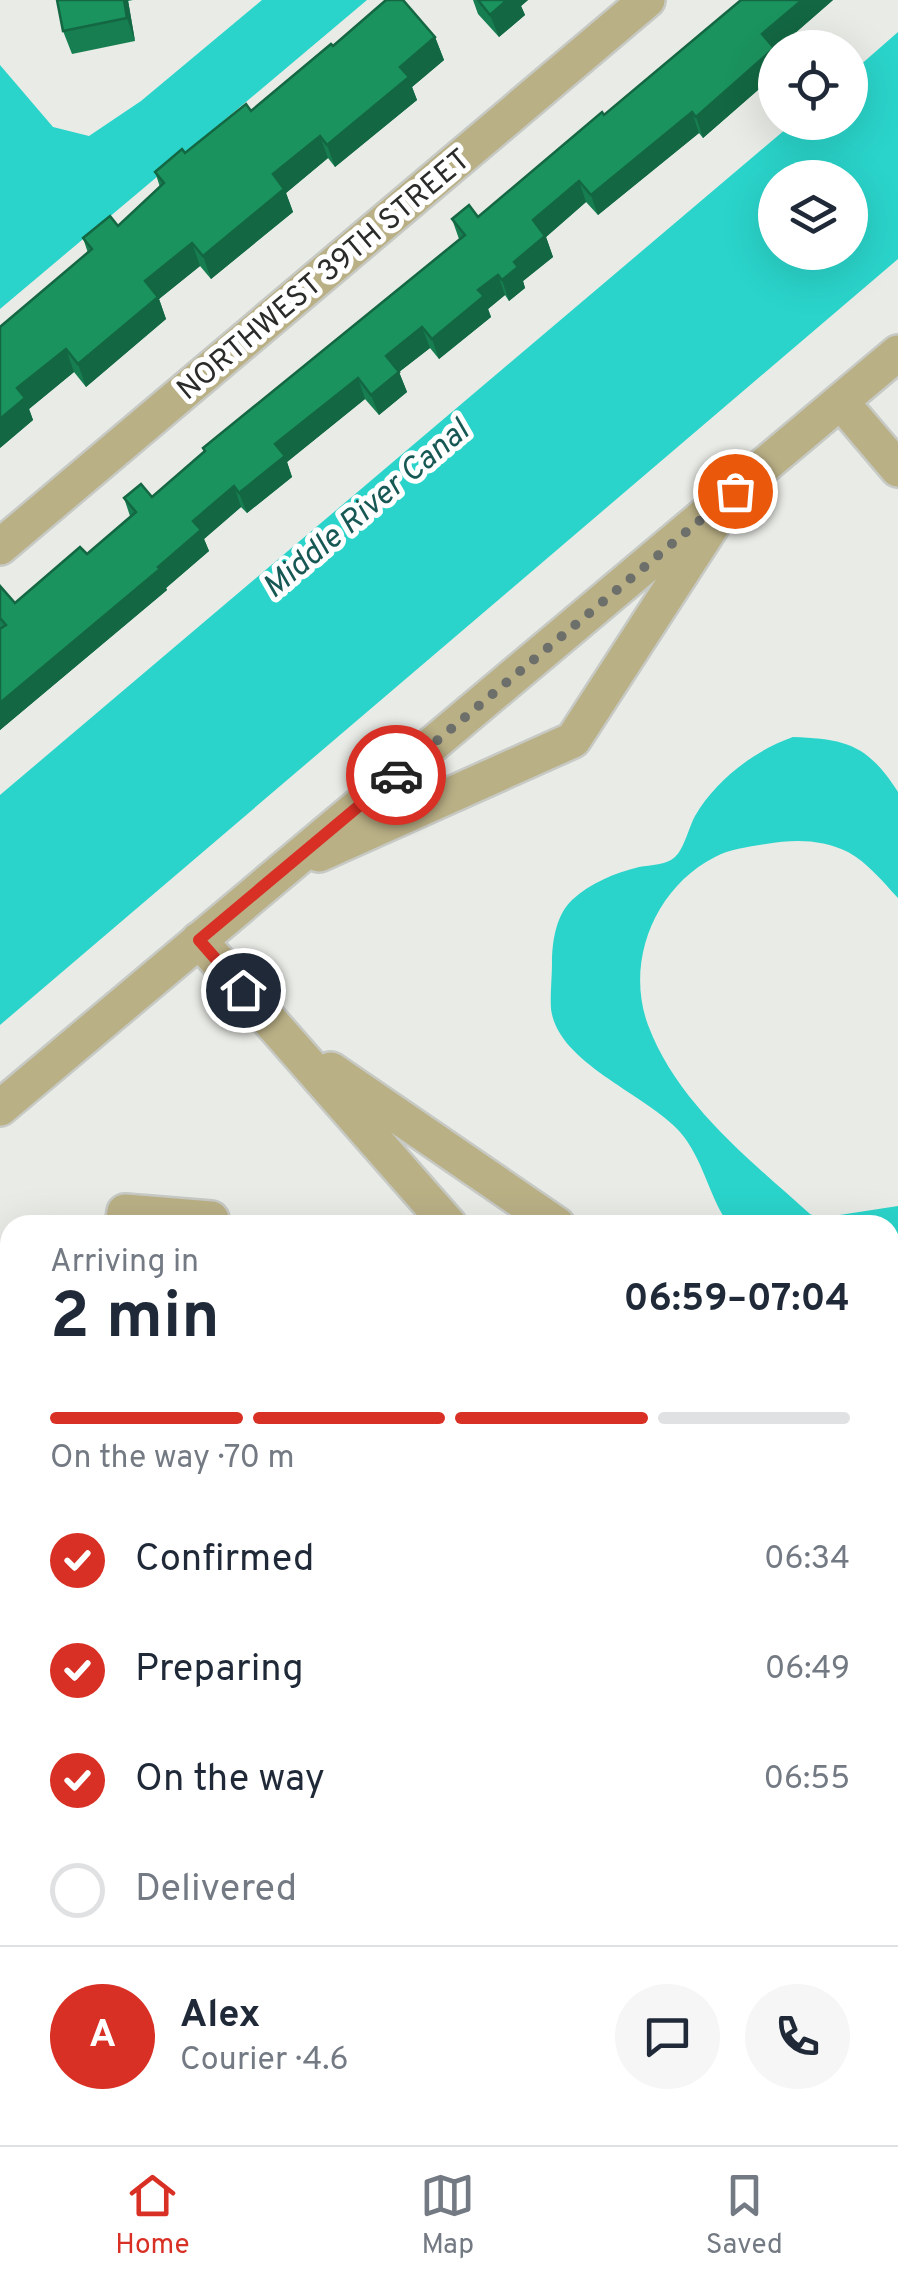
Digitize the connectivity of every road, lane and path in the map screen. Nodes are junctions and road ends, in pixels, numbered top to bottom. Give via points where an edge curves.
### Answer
1 (647, 0) edge
2 (898, 353) edge
3 (841, 402) junction
4 (898, 468) edge
5 (735, 491) junction
6 (0, 547) edge
7 (282, 871) junction
8 (199, 940) junction
9 (287, 1040) junction
10 (0, 1108) edge
11 (124, 1215) edge
12 (168, 1215) edge
13 (440, 1215) edge
14 (543, 1215) edge

1 - 6 street, NORTHWEST 39TH STREET
2 - 3 street
3 - 4 street
3 - 5 street
5 - 7 street
5 - 7 street via 573,740
7 - 8 street
8 - 9 street
8 - 10 street
9 - 13 street
9 - 14 street
11 - 12 street

